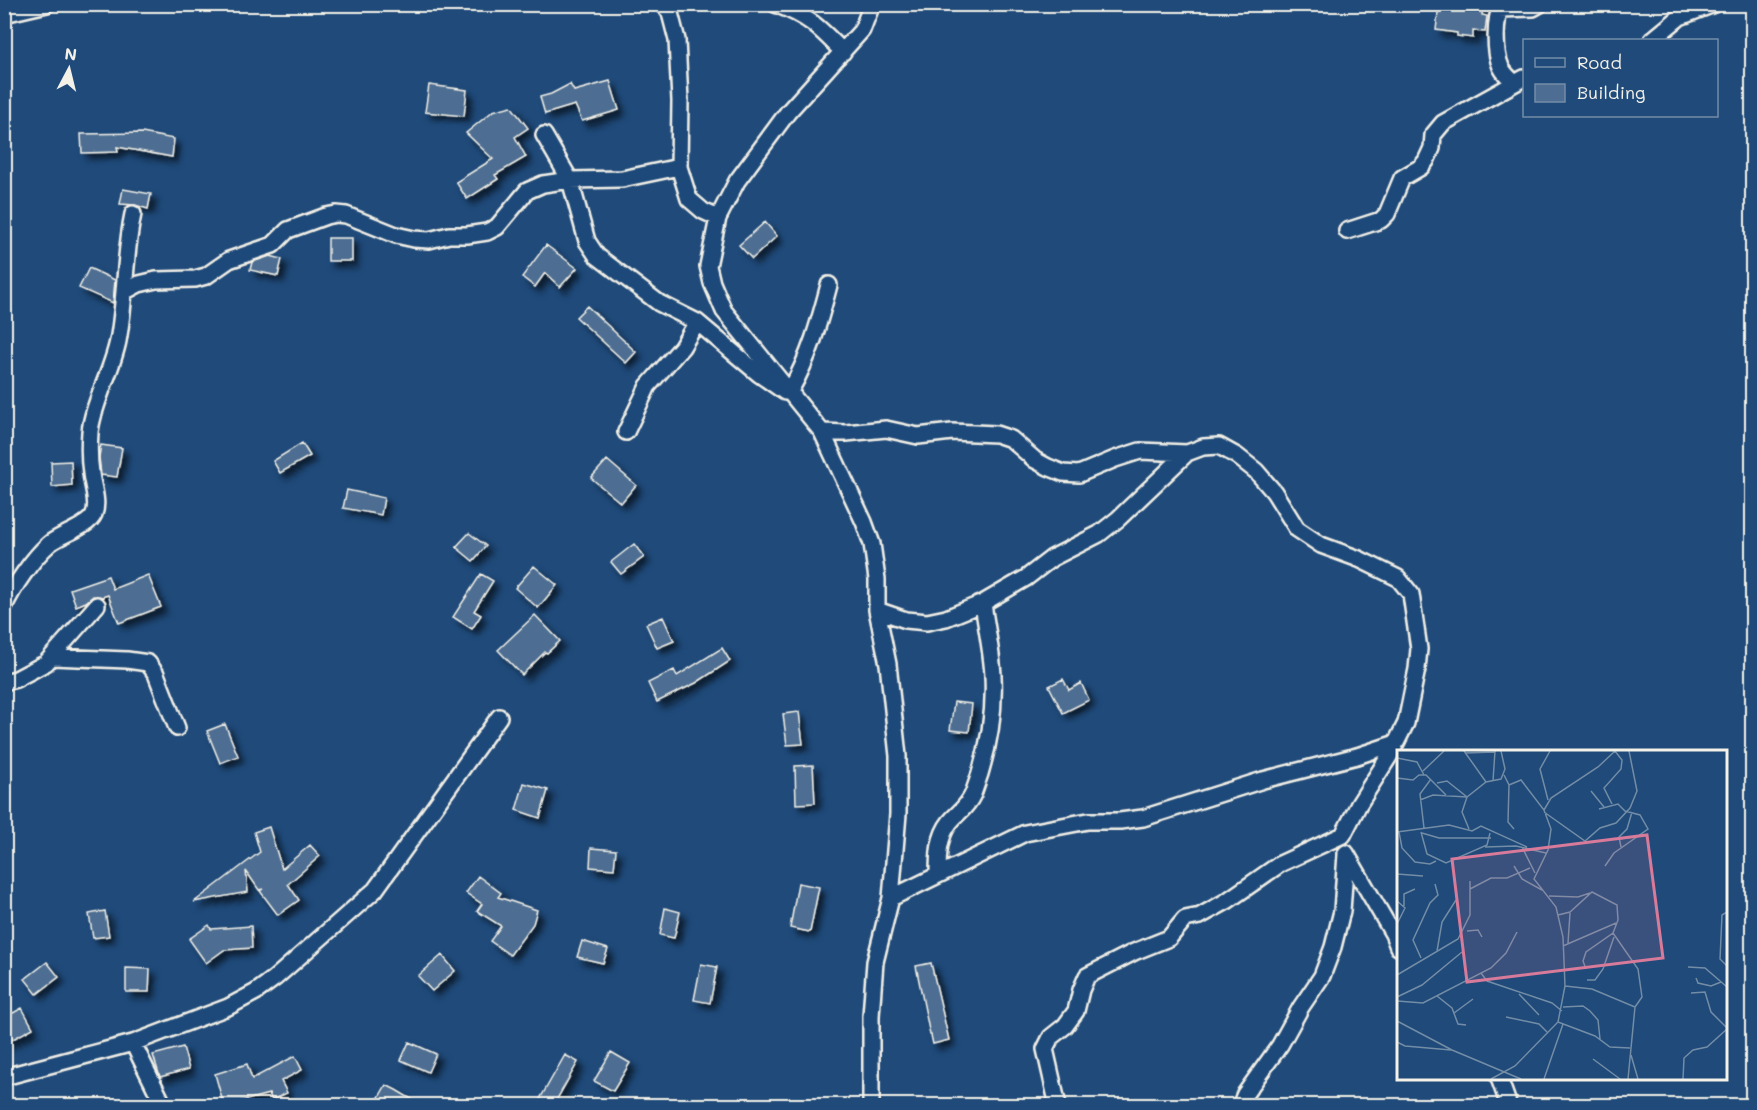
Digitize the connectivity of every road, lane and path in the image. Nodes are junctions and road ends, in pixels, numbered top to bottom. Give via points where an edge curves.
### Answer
1 (47, 4) edge
2 (664, 4) edge
3 (775, 4) edge
4 (872, 4) edge
5 (1540, 4) edge
6 (1706, 6) edge
7 (1500, 7) edge
8 (4, 14) edge
9 (1653, 39) edge
10 (843, 52) junction
11 (1519, 80) edge
12 (544, 135) dead end
13 (679, 167) junction
14 (570, 180) junction
15 (133, 214) dead end
16 (718, 218) junction
17 (1347, 231) dead end
18 (829, 285) dead end
19 (124, 292) junction
20 (697, 322) junction
21 (795, 396) junction
22 (626, 432) dead end
23 (822, 432) junction
24 (1187, 453) junction
25 (983, 603) junction
26 (97, 605) dead end
27 (4, 607) edge
28 (877, 610) junction
29 (52, 657) junction
30 (4, 682) edge
31 (499, 717) dead end
32 (177, 728) dead end
33 (1395, 743) junction
34 (1343, 835) junction
35 (1346, 854) junction
36 (938, 875) junction
37 (891, 898) junction
38 (1397, 944) edge
39 (134, 1043) junction
40 (4, 1077) edge
41 (1500, 1080) edge
42 (164, 1106) edge
43 (871, 1106) edge
44 (1058, 1106) edge
45 (1240, 1106) edge
46 (1509, 1106) edge

1 - 8 street
2 - 13 street via 677,40
3 - 10 street via 818,26
4 - 10 street via 862,30
5 - 7 street via 1533,8
6 - 9 street via 1680,17
7 - 11 street via 1498,57 1505,74
10 - 16 street via 755,155
11 - 17 street via 1443,123 1433,135 1426,161 1402,178 1387,214 1381,220
12 - 14 street
13 - 14 street via 622,179
13 - 16 street via 689,199 703,212
14 - 19 street via 527,191 504,221 487,231 414,239 336,214 288,230 273,245 229,260 206,276 156,280
14 - 20 street via 586,241 597,256 658,303
15 - 19 street
16 - 21 street via 708,266 712,283 724,310
18 - 21 street
19 - 27 street via 118,342 90,430 94,514 49,543
20 - 21 street via 759,374
20 - 22 street via 682,347 648,386
21 - 23 street
23 - 24 street via 886,429 918,436 952,432 996,434 1011,439 1048,467 1079,474 1140,451
23 - 28 street via 872,544
24 - 25 street via 1099,534 1052,558
24 - 33 street via 1219,446 1237,456 1274,492 1297,529 1321,545 1398,578 1411,594 1419,649 1417,669 1406,723
25 - 28 street via 927,622
25 - 36 street via 993,673 993,705 972,796 942,836
26 - 29 street
28 - 37 street via 888,664 898,756
29 - 30 street
29 - 32 street via 148,663
31 - 39 street via 375,890 256,992 228,1007
33 - 34 street
33 - 36 street via 1143,818 1088,820 1025,834
34 - 35 street
34 - 44 street via 1280,864 1200,916 1185,919 1169,938 1087,976 1076,1011 1045,1049
35 - 38 street
35 - 45 street via 1342,911 1323,976
36 - 37 street
37 - 43 street via 875,962
39 - 40 street
39 - 42 street
41 - 46 street

